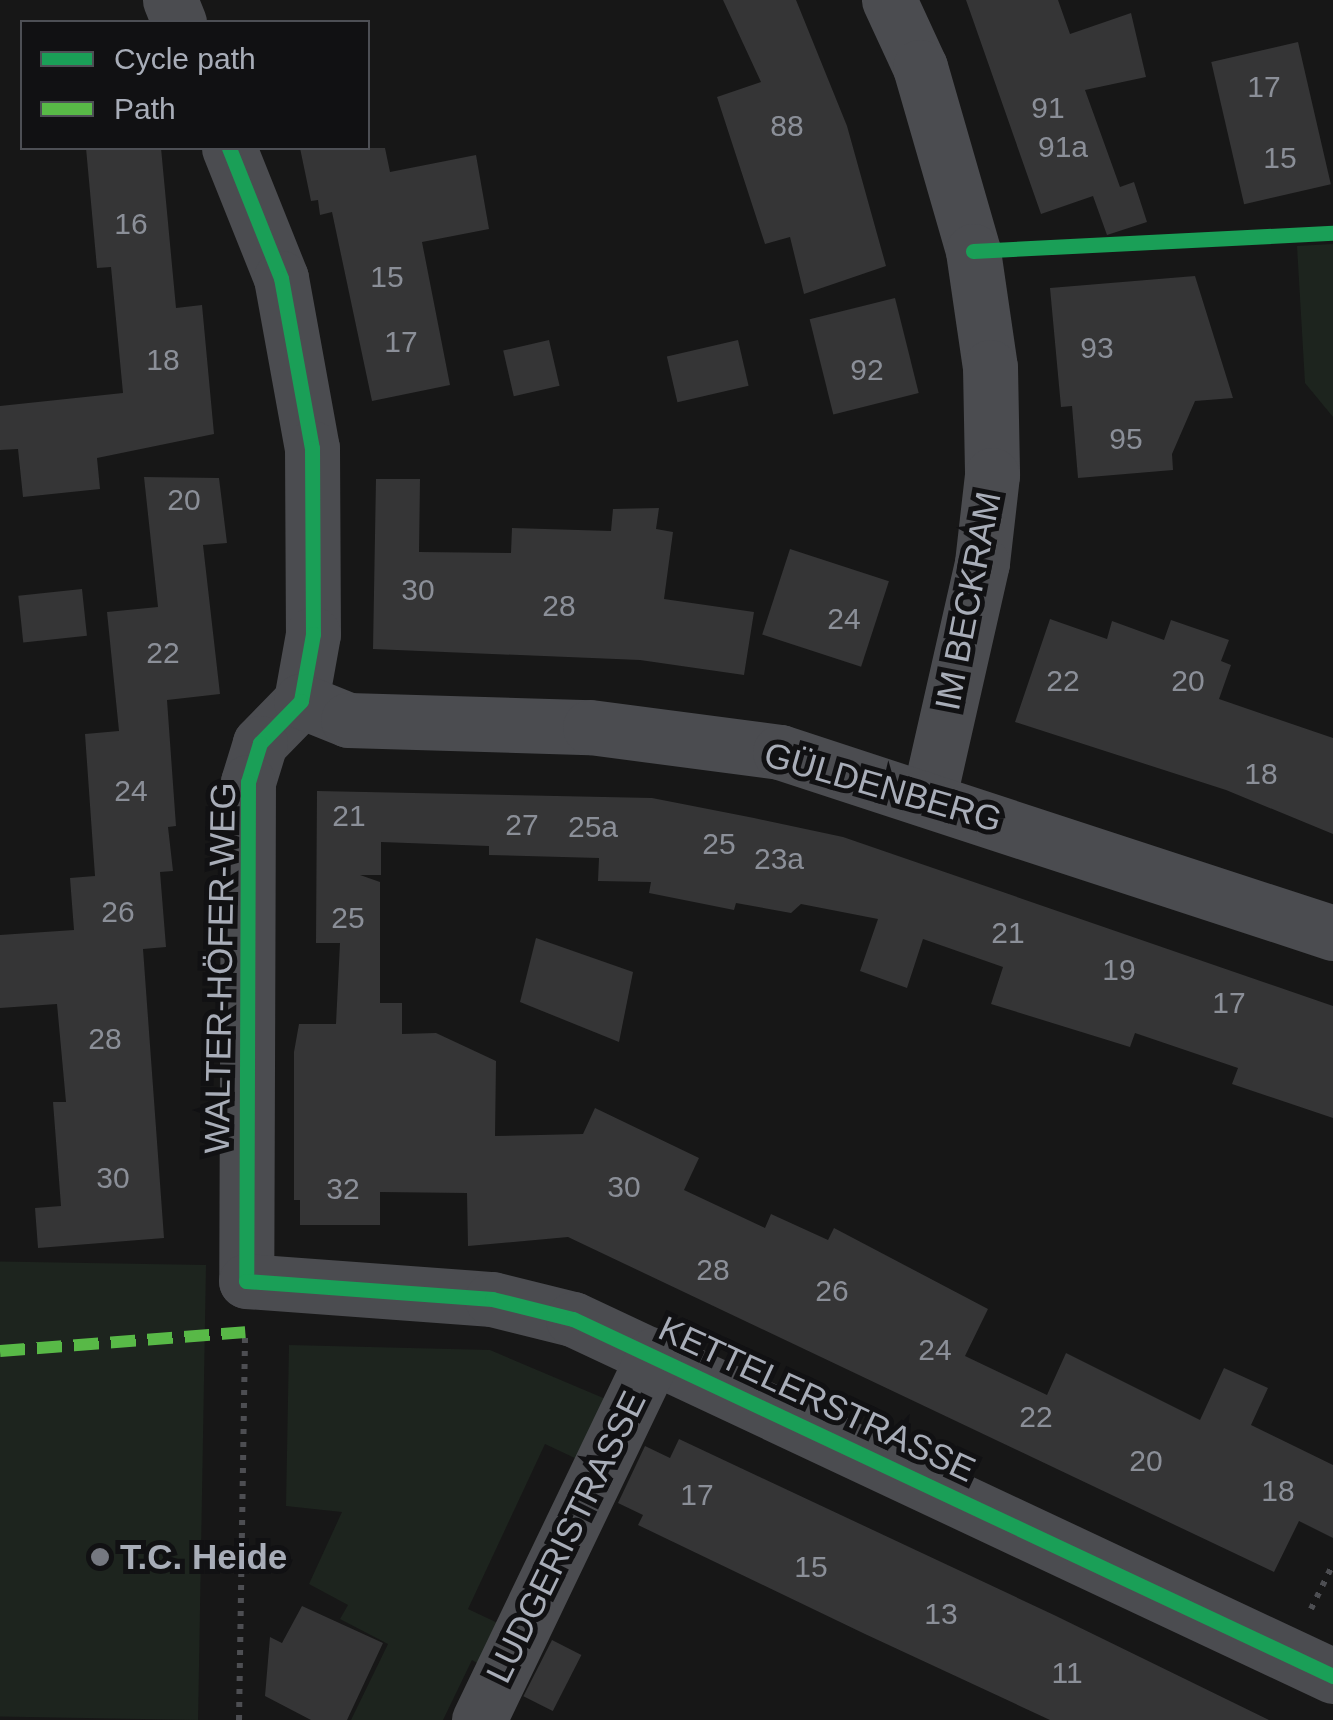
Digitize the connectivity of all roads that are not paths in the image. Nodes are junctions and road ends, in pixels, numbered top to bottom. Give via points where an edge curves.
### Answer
1 (889, 0) edge
2 (230, 150) edge
3 (301, 701) junction
4 (929, 796) junction
5 (1333, 933) edge
6 (246, 1281) joint
7 (654, 1355) junction
8 (1333, 1676) edge
9 (479, 1720) edge

1 - 4 street, IM BECKRAM via 920,67 973,251 990,368 992,475 982,562
2 - 3 street via 281,278 312,448 312,634
3 - 4 street, GÜLDENBERG via 348,720 590,727 780,752
3 - 6 street, WALTER-HÖFER-WEG via 260,744 248,782
4 - 5 street, GÜLDENBERG
6 - 7 street, KETTELERSTRASSE via 492,1299 573,1319
7 - 8 street, KETTELERSTRASSE
7 - 9 street, LUDGERISTRASSE

